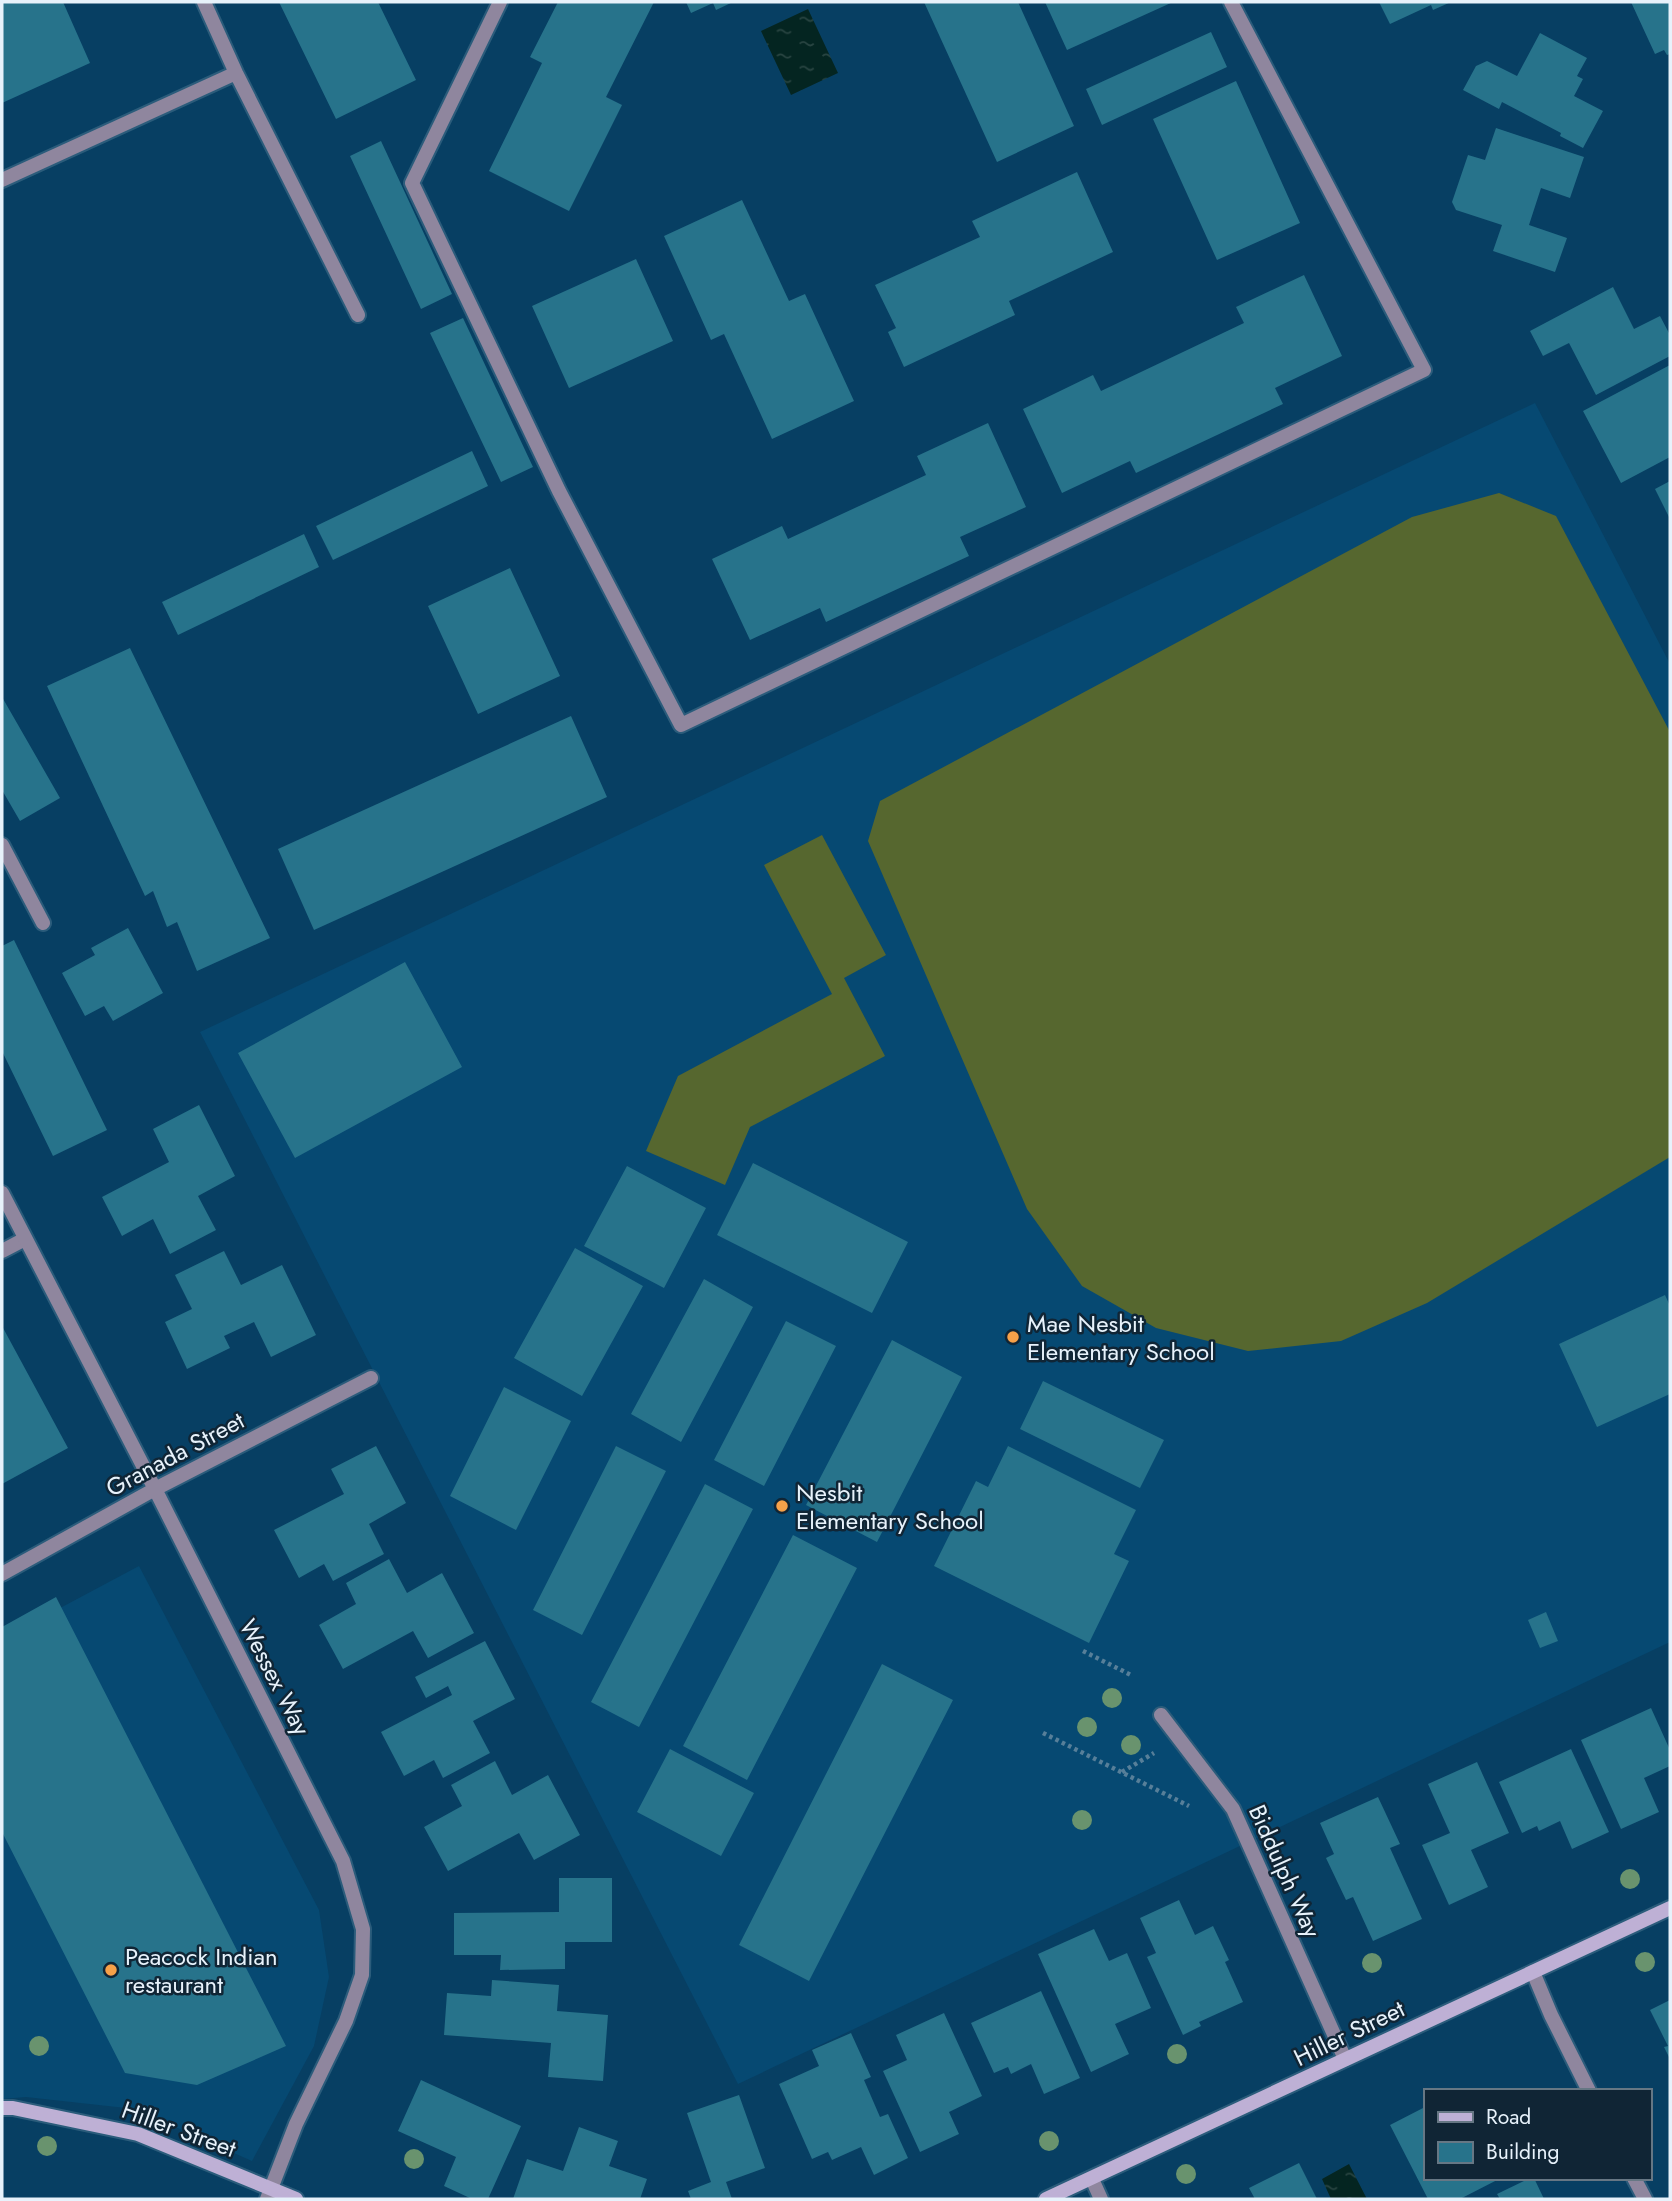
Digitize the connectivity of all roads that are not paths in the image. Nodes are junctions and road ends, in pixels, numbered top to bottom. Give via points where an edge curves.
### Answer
1 (204, 2) edge
2 (500, 2) edge
3 (1231, 2) edge
4 (236, 73) junction
5 (2, 180) edge
6 (358, 315) dead end
7 (2, 845) edge
8 (43, 923) dead end
9 (2, 1193) edge
10 (25, 1239) junction
11 (2, 1251) edge
12 (371, 1378) dead end
13 (155, 1489) junction
14 (2, 1574) edge
15 (1161, 1715) dead end
16 (1670, 1908) edge
17 (1533, 1972) junction
18 (1345, 2059) junction
19 (1588, 2089) edge
20 (2, 2108) edge
21 (1092, 2179) junction
22 (1635, 2180) edge
23 (269, 2194) edge
24 (296, 2199) edge
25 (1046, 2199) edge
26 (1101, 2199) edge
27 (1645, 2199) edge

1 - 4 street
2 - 3 street via 412,183 559,491 681,725 1424,370
4 - 5 street
4 - 6 street
7 - 8 street
9 - 10 street, Wessex Way
10 - 11 street
10 - 13 street, Wessex Way
12 - 13 street, Granada Street
13 - 14 street, Granada Street
13 - 23 street, Wessex Way via 343,1861 363,1929 362,1975 346,2021 296,2124
15 - 18 street, Biddulph Way via 1233,1809
16 - 17 street, Hiller Street
17 - 18 street, Hiller Street
17 - 19 street
18 - 21 street, Hiller Street
20 - 23 street, Hiller Street via 138,2134
21 - 25 street, Hiller Street
21 - 26 street
22 - 27 street
23 - 24 street, Hiller Street

